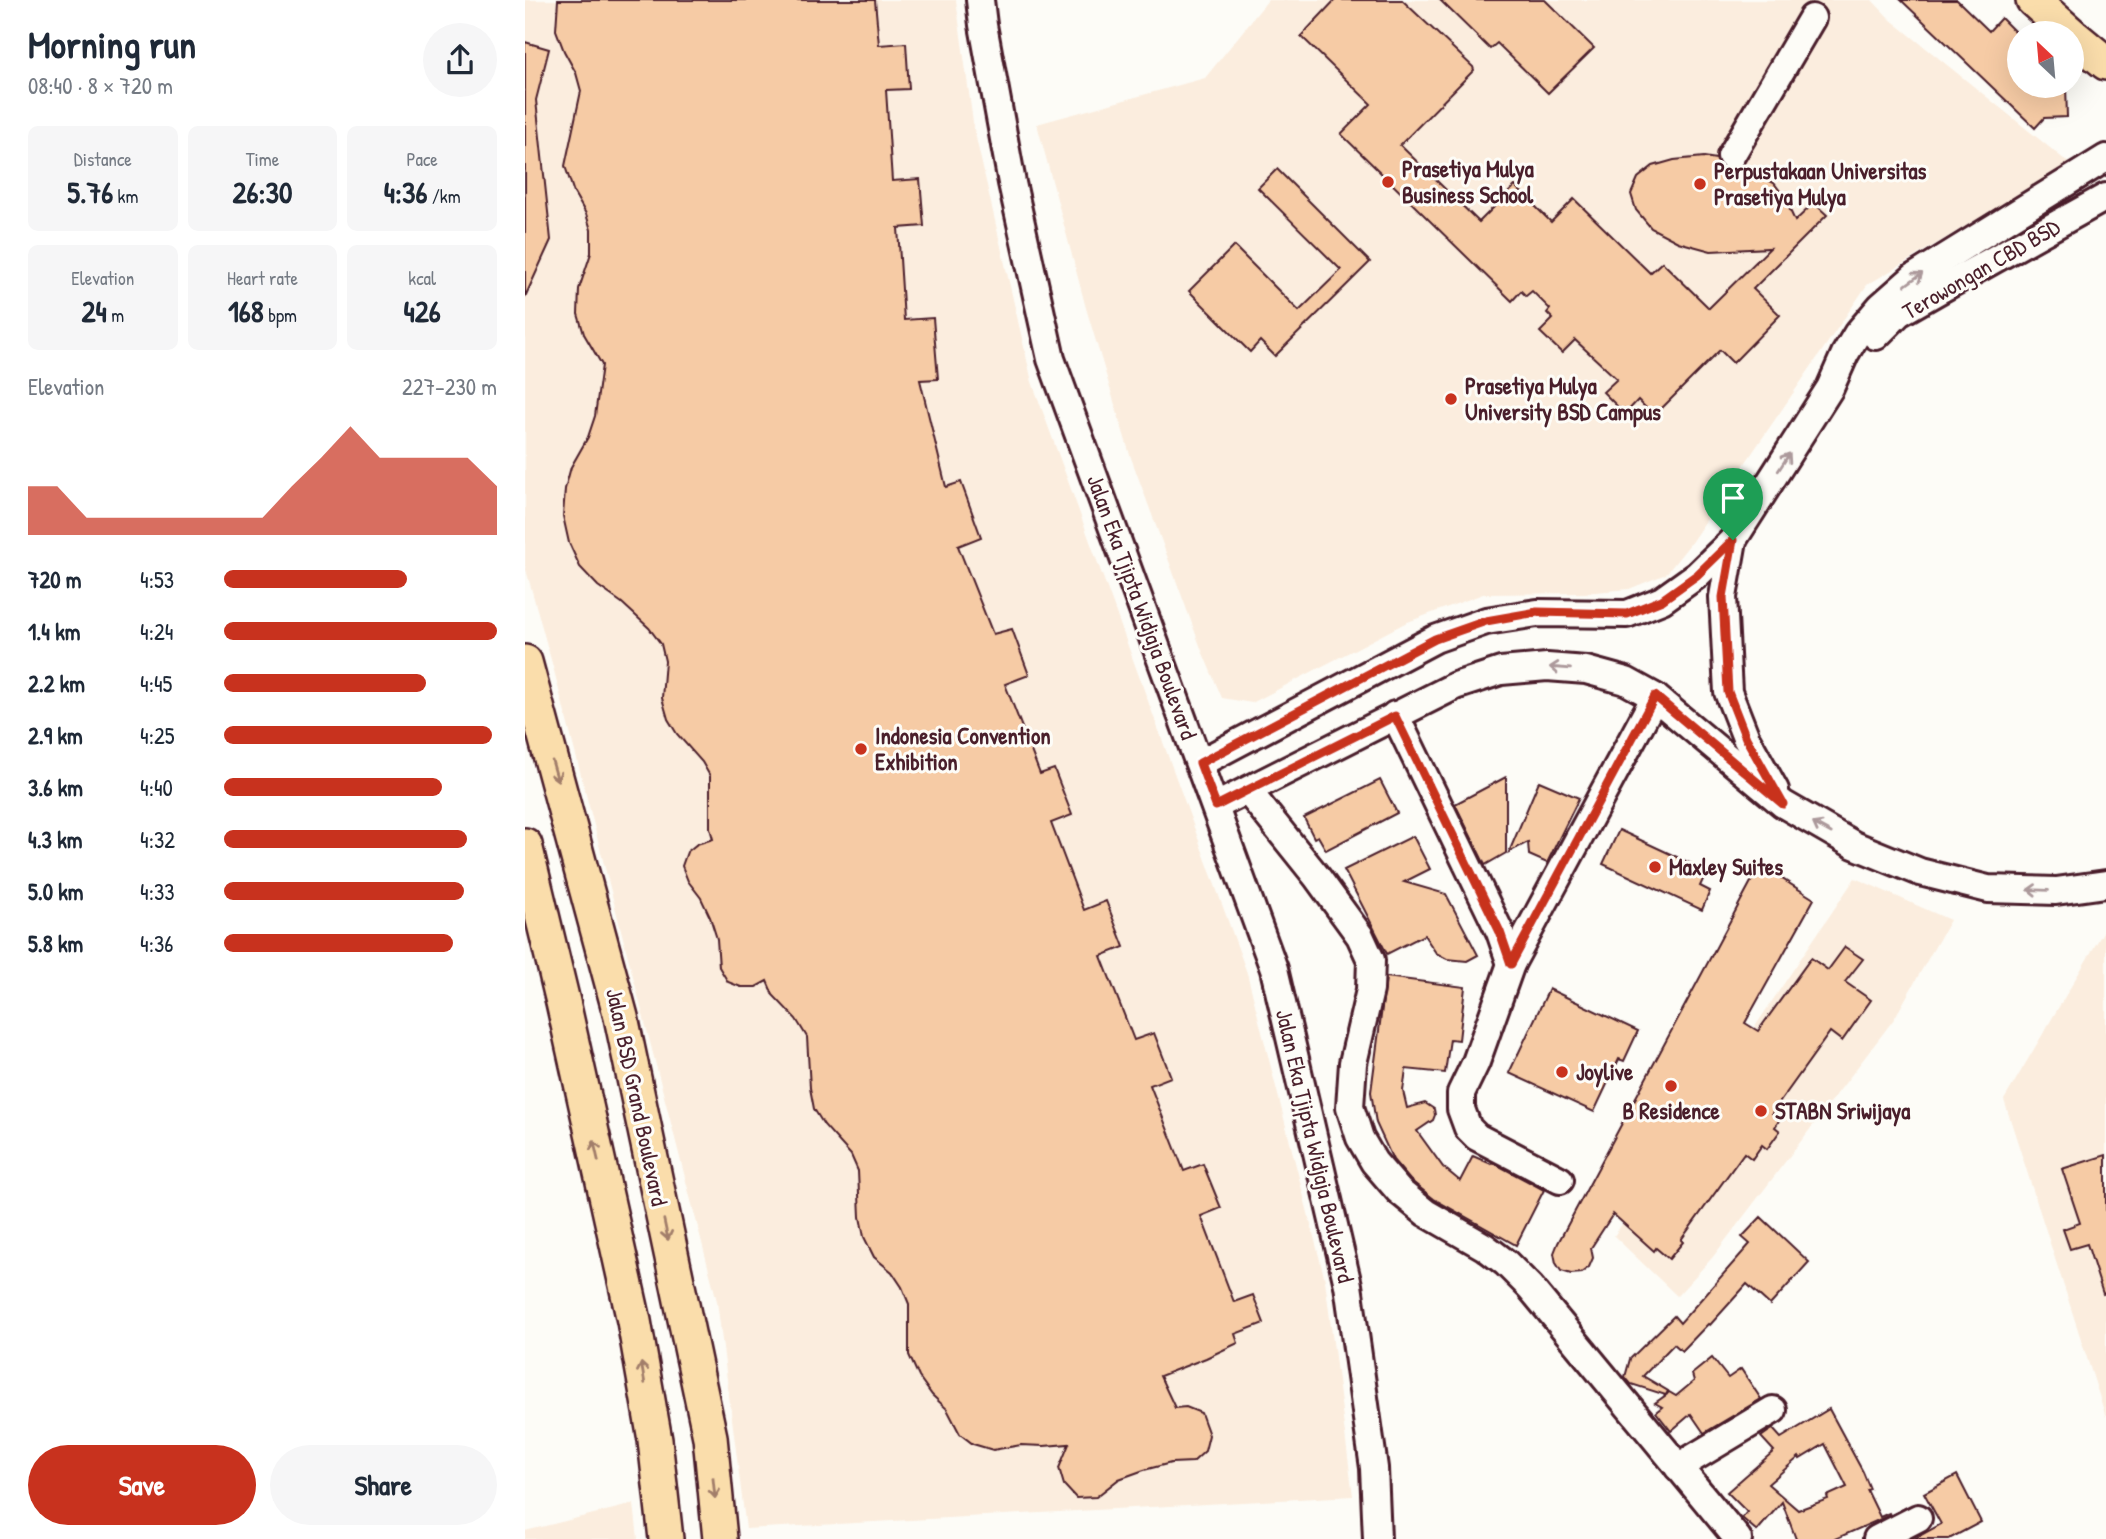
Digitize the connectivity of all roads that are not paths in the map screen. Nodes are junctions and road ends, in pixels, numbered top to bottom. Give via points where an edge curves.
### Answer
1 (980, 0) edge
2 (2033, 0) edge
3 (1812, 18) dead end
4 (2056, 21) edge
5 (2084, 45) edge
6 (2106, 63) edge
7 (1731, 156) dead end
8 (2106, 158) edge
9 (2106, 197) edge
10 (1834, 381) junction
11 (1733, 540) junction
12 (525, 662) edge
13 (1655, 696) junction
14 (1395, 716) junction
15 (1200, 763) junction
16 (1248, 791) junction
17 (1783, 804) junction
18 (1216, 806) junction
19 (525, 845) edge
20 (2106, 884) edge
21 (1511, 964) junction
22 (615, 990) junction
23 (563, 1002) junction
24 (1560, 1180) dead end
25 (1773, 1410) dead end
26 (710, 1437) junction
27 (655, 1440) junction
28 (1678, 1467) junction
29 (1918, 1518) dead end
30 (666, 1539) edge
31 (720, 1539) edge
32 (1377, 1539) edge
33 (1738, 1539) edge
34 (1877, 1539) edge

1 - 15 street, Jalan Eka Tjipta Widjaja Boulevard via 1012,183 1051,359
2 - 4 main road
3 - 7 street
5 - 6 main road
10 -> 8 street via 1857,334 1914,278
9 - 10 street, Terowongan CBD BSD via 1899,313
11 -> 10 street
11 - 15 street via 1662,600 1627,614 1537,612 1486,621 1435,639
11 - 17 street via 1723,597 1728,692 1746,738
12 -> 22 main road, Jalan BSD Grand Boulevard
13 -> 14 street via 1626,681 1586,670 1548,667 1501,671 1455,685
13 - 17 street
13 - 21 street
14 - 16 street
14 - 21 street via 1500,932
15 - 18 street, Jalan Eka Tjipta Widjaja Boulevard
16 - 18 street
16 - 28 street via 1360,936 1371,960 1350,1107 1374,1162 1426,1213 1485,1247 1530,1287
20 -> 17 street via 2056,891 1988,889 1920,872 1854,845
18 - 32 street, Jalan Eka Tjipta Widjaja Boulevard via 1274,969 1348,1285 1374,1468
19 - 23 main road
21 - 24 street via 1461,1093 1461,1109 1476,1137
22 - 23 main road
22 -> 26 main road, Jalan BSD Grand Boulevard
27 -> 23 main road via 634,1321
25 - 28 street
26 - 27 main road
26 -> 31 main road, Jalan BSD Grand Boulevard
27 - 30 main road
28 - 33 street
29 - 34 street

